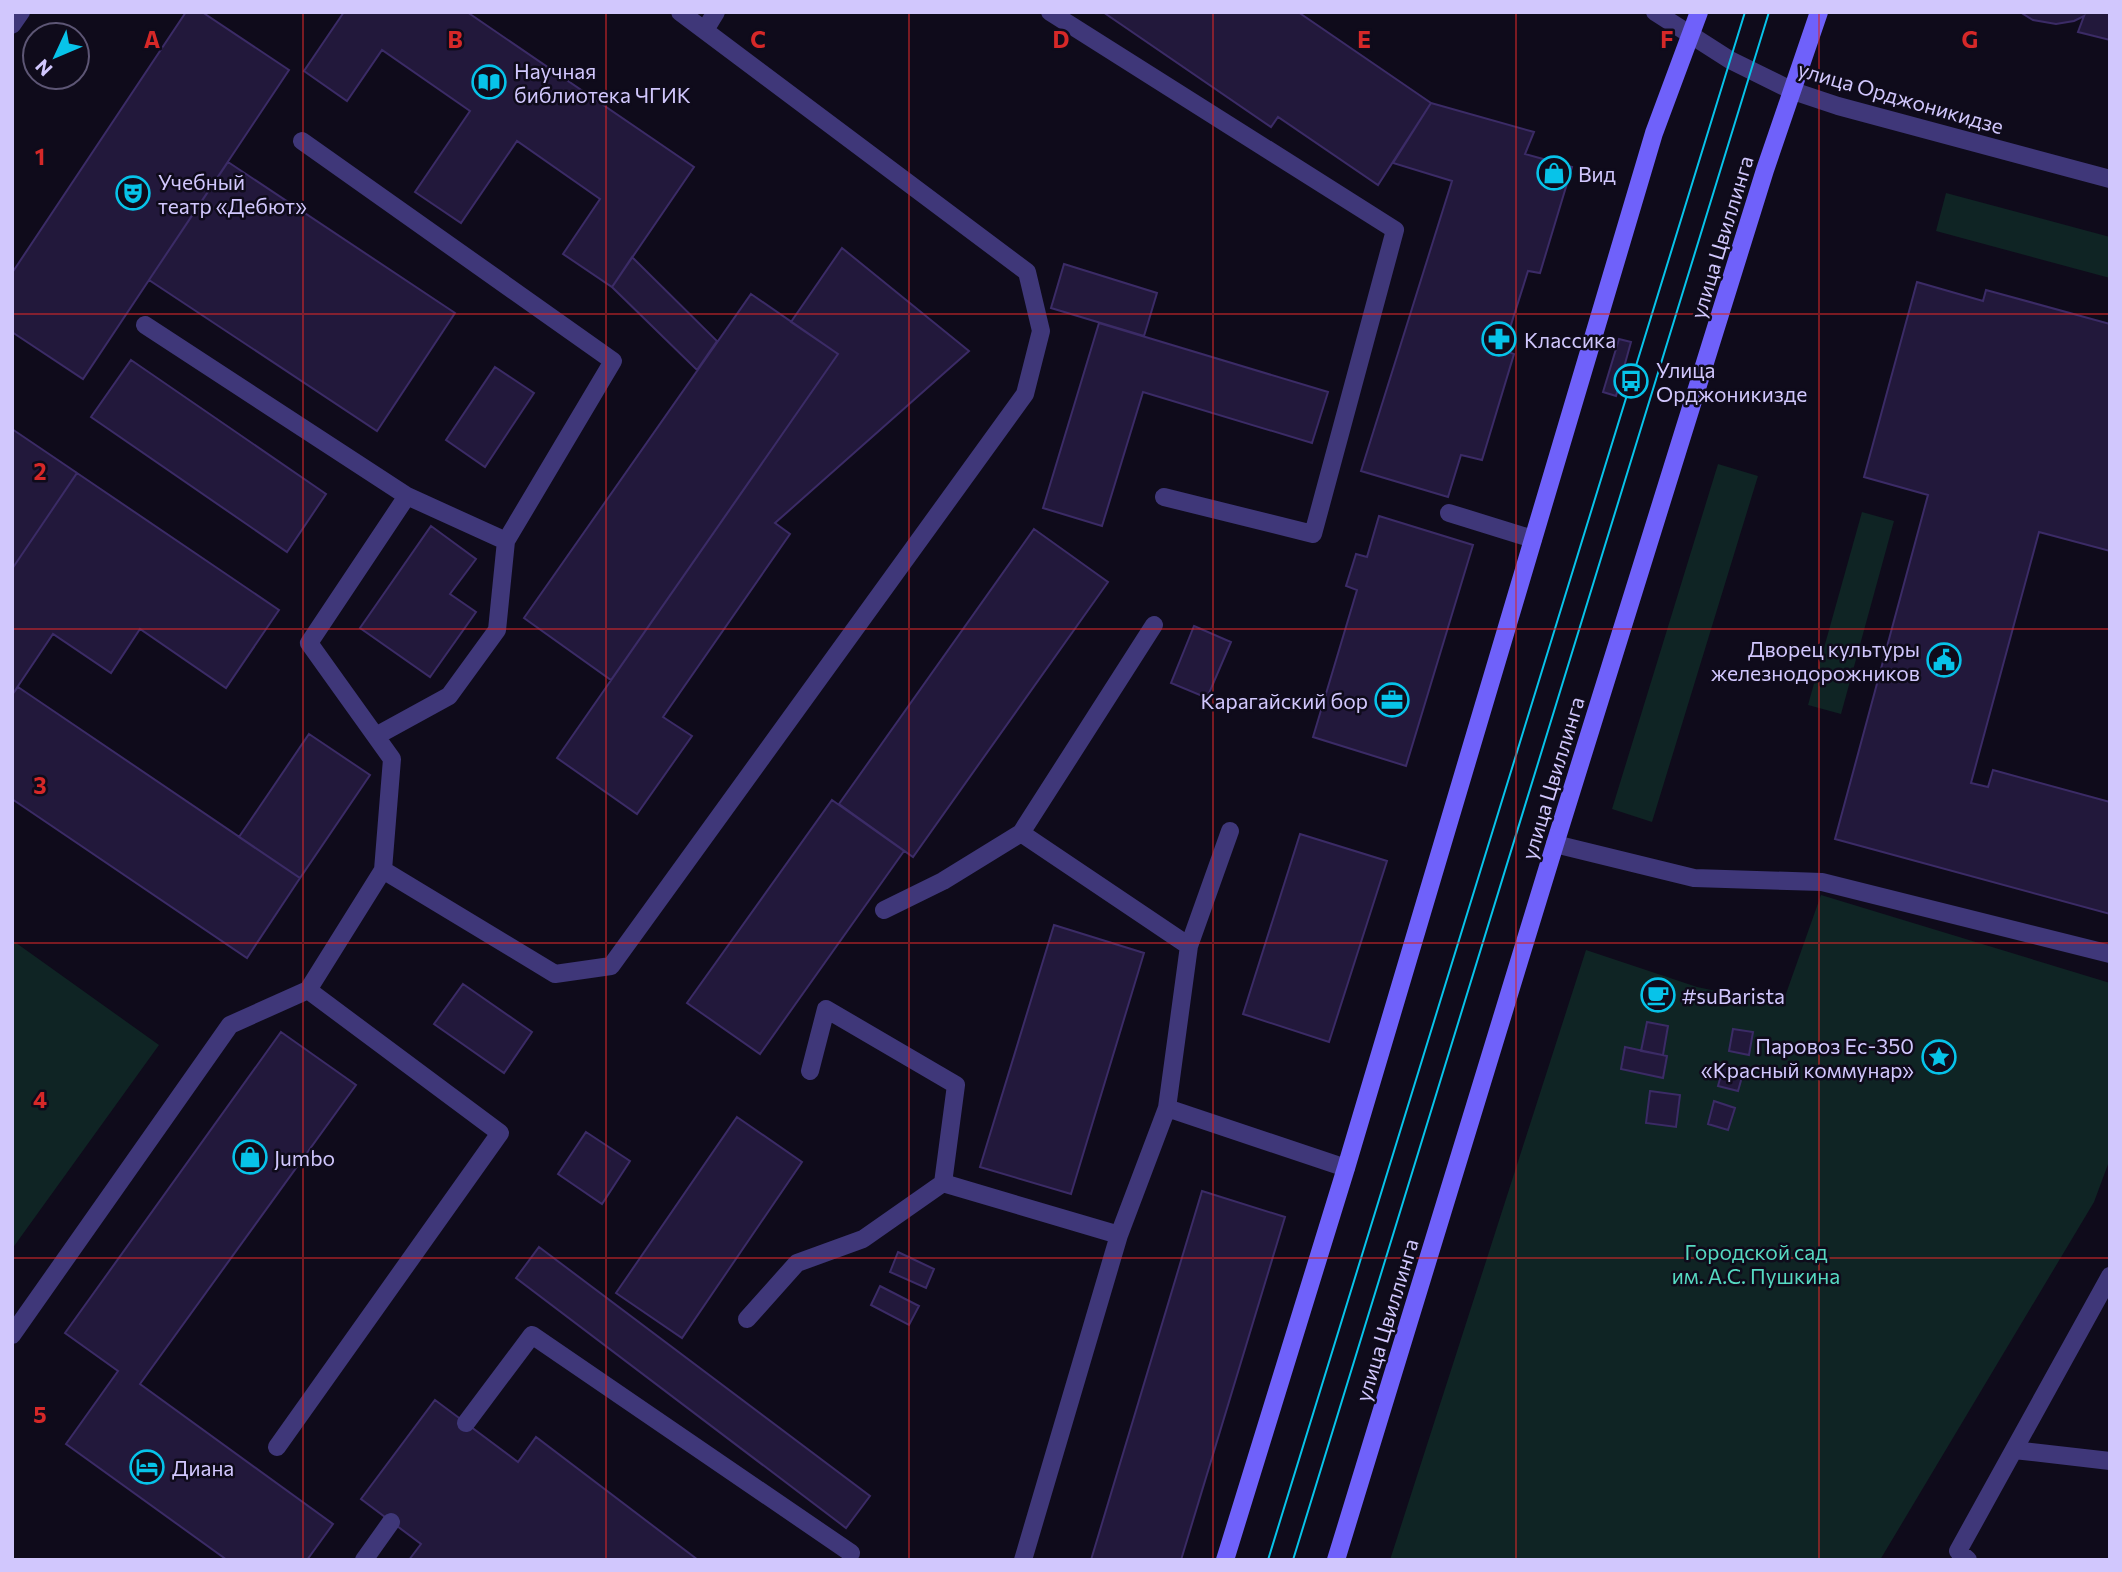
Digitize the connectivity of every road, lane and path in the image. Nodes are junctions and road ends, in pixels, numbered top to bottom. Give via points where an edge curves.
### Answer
1 (21, 12) edge
2 (680, 12) edge
3 (716, 12) edge
4 (1050, 12) edge
5 (1655, 12) edge
6 (1699, 12) edge
7 (1819, 12) edge
8 (12, 25) edge
9 (705, 30) junction
10 (1691, 34) junction
11 (1793, 91) junction
12 (302, 141) dead end
13 (2110, 179) edge
14 (145, 326) dead end
15 (407, 496) junction
16 (1164, 497) dead end
17 (1449, 513) dead end
18 (1533, 539) junction
19 (506, 541) junction
20 (1154, 625) dead end
21 (376, 736) junction
22 (1230, 831) dead end
23 (1021, 833) junction
24 (1555, 844) junction
25 (383, 870) junction
26 (884, 910) dead end
27 (1189, 946) junction
28 (2110, 954) edge
29 (308, 990) junction
30 (810, 1071) dead end
31 (1167, 1108) junction
32 (1346, 1168) junction
33 (943, 1183) junction
34 (1119, 1235) junction
35 (2110, 1276) edge
36 (747, 1318) dead end
37 (12, 1335) edge
38 (466, 1423) dead end
39 (277, 1447) dead end
40 (2014, 1450) junction
41 (2110, 1461) edge
42 (391, 1522) dead end
43 (851, 1553) dead end
44 (364, 1560) edge
45 (1023, 1560) edge
46 (1225, 1560) edge
47 (1336, 1560) edge
48 (1968, 1560) edge

1 - 8 street
2 - 9 street
3 - 9 street
4 - 16 street via 1395,230 1313,534
5 - 10 street, улица Орджоникидзе
6 - 10 main road
7 - 11 main road, улица Цвиллинга
9 - 25 street via 1027,272 1041,331 1025,394 611,966 555,974
10 - 11 street, улица Орджоникидзе via 1730,60
10 - 18 main road via 1654,133
11 - 13 street, улица Орджоникидзе
11 - 24 main road, улица Цвиллинга
12 - 19 street via 613,360
14 - 15 street
15 - 19 street
15 - 21 street via 309,643
17 - 18 street
18 - 32 main road
19 - 21 street via 497,630 449,696
20 - 23 street
21 - 25 street via 392,759
22 - 27 street
23 - 26 street via 943,881
23 - 27 street
24 - 28 street via 1694,878 1822,883
24 - 47 main road, улица Цвиллинга
25 - 29 street
27 - 31 street
29 - 37 street via 230,1025
29 - 39 street via 500,1133
30 - 33 street via 826,1009 956,1085
31 - 32 street
31 - 34 street
32 - 46 main road
33 - 34 street
33 - 36 street via 863,1239 797,1263
34 - 45 street
35 - 40 street
38 - 43 street via 532,1335
40 - 41 street
40 - 48 street via 1958,1551
42 - 44 street

